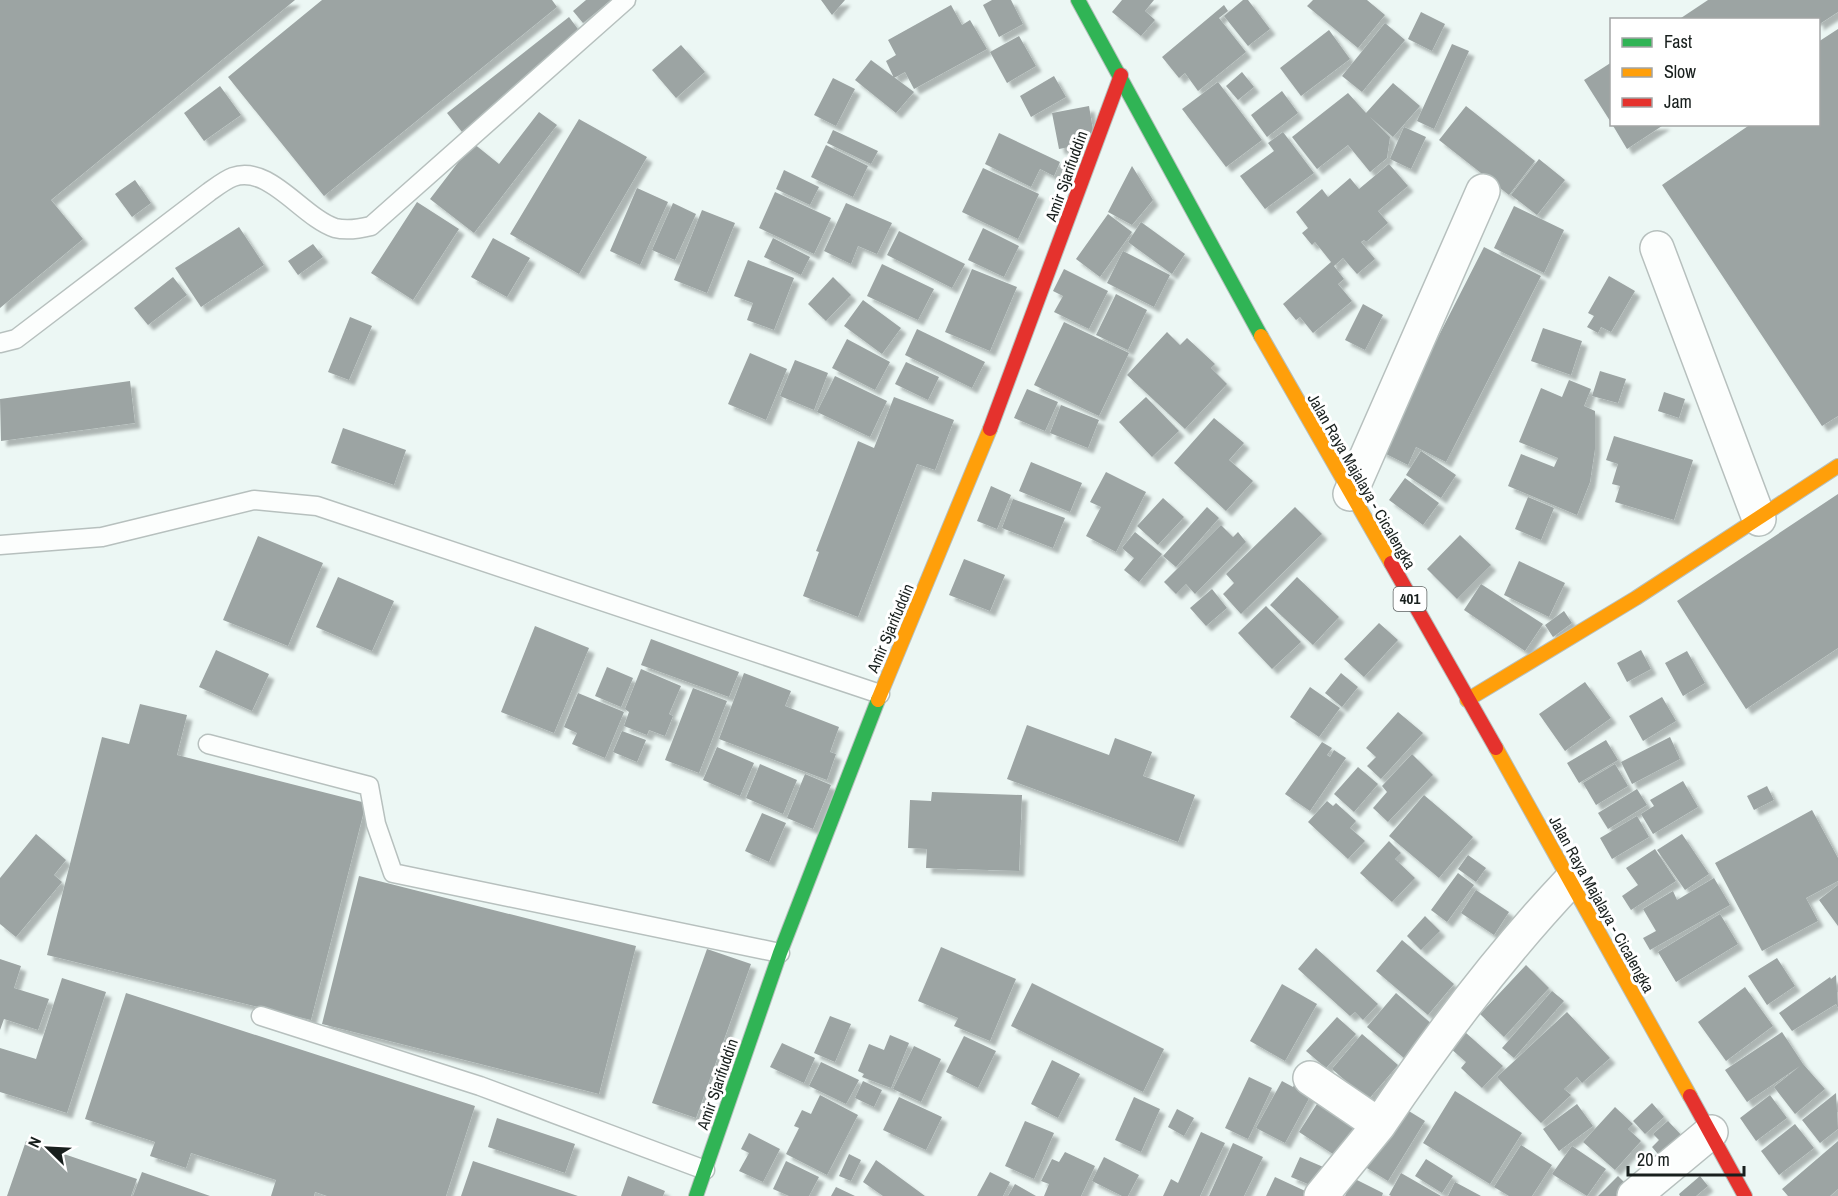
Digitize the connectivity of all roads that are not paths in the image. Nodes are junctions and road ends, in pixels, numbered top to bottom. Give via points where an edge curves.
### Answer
1 (626, 0) edge
2 (1078, 0) edge
3 (1120, 75) junction
4 (1484, 191) dead end
5 (1657, 248) dead end
6 (0, 343) edge
7 (1838, 466) edge
8 (1350, 494) junction
9 (1759, 519) junction
10 (0, 544) edge
11 (880, 694) junction
12 (1467, 700) junction
13 (208, 744) dead end
14 (1571, 880) junction
15 (780, 953) junction
16 (261, 1016) dead end
17 (1310, 1078) dead end
18 (1379, 1125) junction
19 (1711, 1132) junction
20 (705, 1170) junction
21 (696, 1196) edge
22 (1322, 1196) edge
23 (1634, 1196) edge
24 (1745, 1196) edge

1 - 6 lane via 371,226 355,230 335,228 262,178 234,177 16,339
2 - 3 main road, Jalan Raya Majalaya - Cicalengka / 401
3 - 8 main road, Jalan Raya Majalaya - Cicalengka / 401 via 1224,271
3 - 11 main road, Amir Sjarifuddin via 1002,400
4 - 8 street
5 - 9 street
7 - 9 main road
8 - 12 main road, Jalan Raya Majalaya - Cicalengka / 401
9 - 12 main road
10 - 11 lane via 102,537 254,500 317,506
11 - 15 main road, Amir Sjarifuddin
12 - 14 main road, Jalan Raya Majalaya - Cicalengka / 401
13 - 15 lane via 369,786 376,824 393,873
14 - 18 street via 1420,1063
14 - 19 main road, Jalan Raya Majalaya - Cicalengka / 401
15 - 20 main road, Amir Sjarifuddin
16 - 20 lane via 480,1086
17 - 18 street
18 - 22 street
19 - 23 street
19 - 24 main road, Jalan Raya Majalaya - Cicalengka / 401
20 - 21 main road, Amir Sjarifuddin

